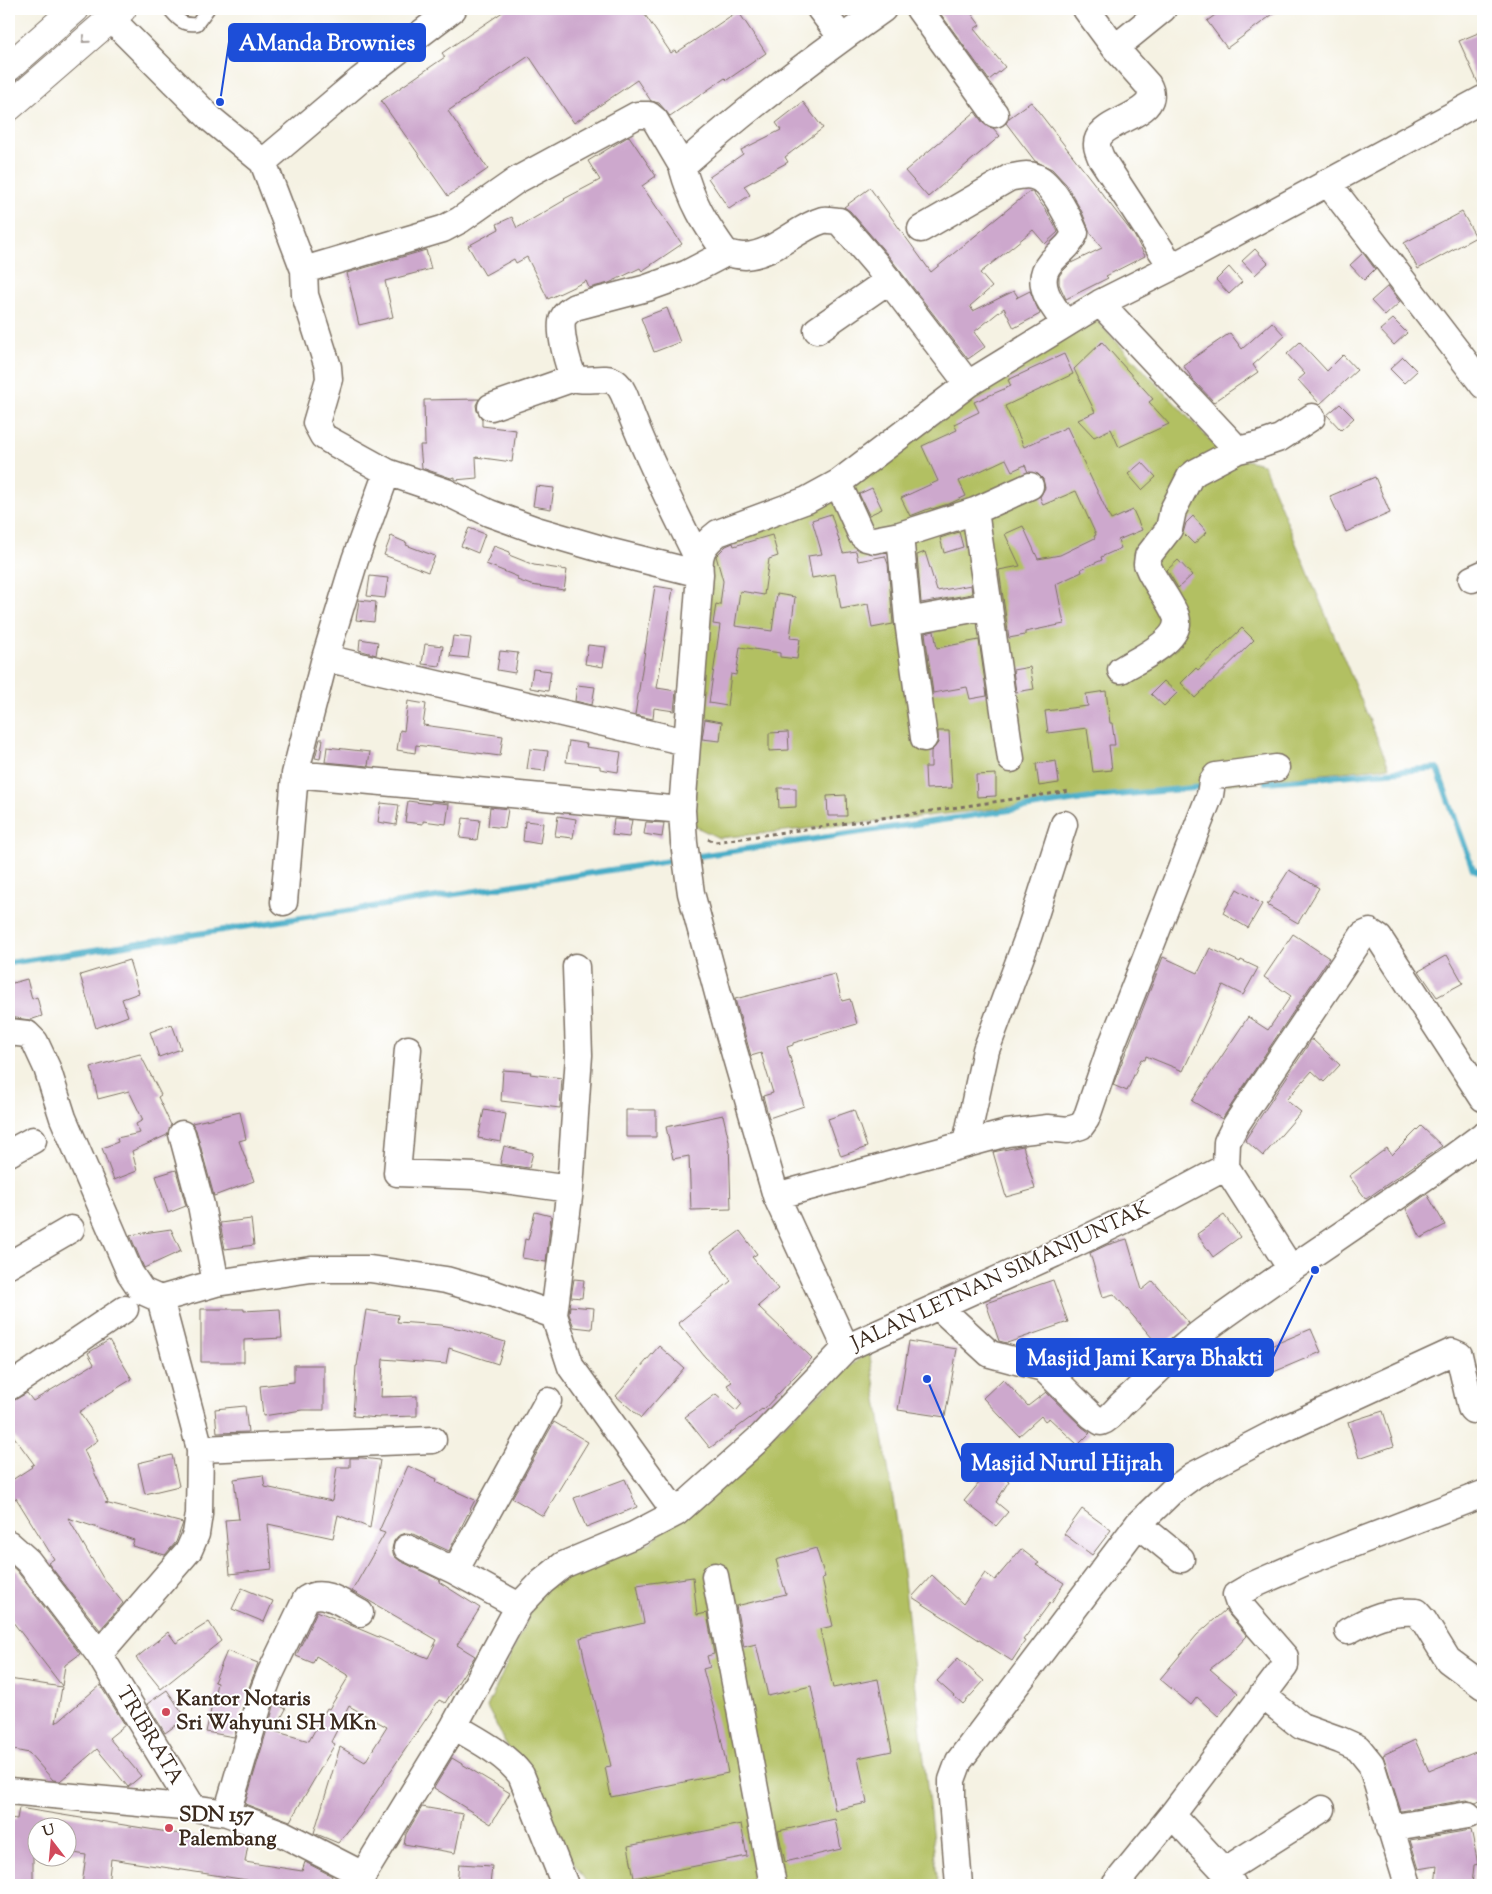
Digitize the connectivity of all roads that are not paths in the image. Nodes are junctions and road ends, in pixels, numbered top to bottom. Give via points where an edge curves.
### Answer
1 (75, 9) edge
2 (169, 9) edge
3 (208, 9) edge
4 (453, 9) edge
5 (820, 9) edge
6 (883, 9) edge
7 (920, 9) edge
8 (1086, 9) edge
9 (1163, 9) edge
10 (116, 13) edge
11 (842, 38) junction
12 (1115, 48) junction
13 (9, 67) edge
14 (1483, 99) edge
15 (9, 107) edge
16 (995, 114) dead end
17 (263, 162) junction
18 (682, 166) junction
19 (1327, 182) junction
20 (921, 229) dead end
21 (726, 253) junction
22 (1172, 267) junction
23 (304, 270) junction
24 (889, 280) junction
25 (1100, 303) junction
26 (1066, 324) junction
27 (817, 330) dead end
28 (574, 378) junction
29 (1482, 382) edge
30 (968, 384) junction
31 (491, 407) dead end
32 (1312, 417) dead end
33 (1238, 450) junction
34 (387, 472) junction
35 (838, 483) junction
36 (1030, 486) dead end
37 (975, 510) junction
38 (900, 535) junction
39 (699, 568) junction
40 (989, 606) junction
41 (908, 620) junction
42 (325, 658) junction
43 (1121, 670) dead end
44 (924, 738) dead end
45 (686, 742) junction
46 (1011, 759) dead end
47 (1276, 768) dead end
48 (295, 774) junction
49 (1064, 824) dead end
50 (683, 827) junction
51 (284, 902) dead end
52 (576, 967) dead end
53 (9, 1032) edge
54 (408, 1049) dead end
55 (1483, 1098) edge
56 (182, 1134) dead end
57 (1483, 1135) edge
58 (33, 1140) dead end
59 (966, 1143) junction
60 (9, 1153) edge
61 (1226, 1167) junction
62 (570, 1189) junction
63 (776, 1196) junction
64 (71, 1229) dead end
65 (9, 1266) edge
66 (1291, 1269) junction
67 (216, 1283) junction
68 (160, 1299) junction
69 (939, 1306) junction
70 (125, 1309) dead end
71 (554, 1315) junction
72 (846, 1348) junction
73 (9, 1387) edge
74 (548, 1402) dead end
75 (1483, 1409) edge
76 (433, 1440) dead end
77 (200, 1449) junction
78 (1483, 1494) edge
79 (676, 1513) junction
80 (1138, 1524) junction
81 (9, 1544) edge
82 (407, 1548) dead end
83 (1181, 1559) dead end
84 (455, 1571) junction
85 (715, 1576) dead end
86 (519, 1606) junction
87 (360, 1613) dead end
88 (1348, 1631) dead end
89 (99, 1654) junction
90 (1483, 1686) edge
91 (1262, 1695) junction
92 (454, 1726) junction
93 (9, 1791) edge
94 (193, 1808) junction
95 (1322, 1809) dead end
96 (227, 1813) junction
97 (1172, 1815) junction
98 (1468, 1815) dead end
99 (1389, 1828) junction
100 (1229, 1878) edge
101 (361, 1880) edge
102 (565, 1885) edge
103 (773, 1885) edge
104 (959, 1885) edge
105 (1115, 1885) edge
106 (1408, 1885) edge

1 - 13 highway
2 - 3 lane via 180,22 189,25 196,24
4 - 17 street via 360,80
5 - 11 street
6 - 11 street
7 - 16 street
8 - 12 street
9 - 12 street
10 -> 15 highway
10 - 17 street via 211,119
11 - 18 street via 728,125
12 - 22 street via 1148,85 1152,92 1151,100 1099,137 1098,149
14 - 19 street
17 - 23 street
18 - 21 street via 690,194 703,221
18 - 23 street via 654,120 649,115 637,115 517,180 443,229
19 - 22 street
19 - 29 street
20 - 26 street via 1009,178 1025,174 1037,177 1070,218 1075,233 1071,244 1049,264 1043,276 1044,291
21 - 24 street via 745,256 756,253 825,220 839,221
21 - 28 street via 686,274 567,312 562,319 561,330
22 - 25 street
23 - 34 street via 305,295 328,367 329,379 316,423 318,430 329,440
24 - 27 street
24 - 30 street
25 - 26 street
25 - 33 street
26 - 30 street
28 - 31 street
28 - 39 street via 607,379 621,389
30 - 35 street
32 - 33 street via 1280,438
33 - 43 street via 1190,478 1174,510 1169,529 1148,556 1150,571 1176,616 1174,634
34 - 39 street via 446,492 489,513 536,530 635,559
34 - 42 street via 355,560
35 - 38 street via 857,526 866,538 874,540
35 - 39 street via 807,500 718,533 703,548
36 - 37 street
37 - 38 street
37 - 40 street
38 - 41 street
39 - 45 street
40 - 41 street
40 - 46 street
41 - 44 street
42 - 45 street
42 - 48 street
45 - 50 street
47 - 59 street via 1216,776 1081,1126 1068,1130 1029,1129
48 - 50 street
48 - 51 street
49 - 59 street via 1028,937 986,1050
50 - 63 street via 691,893
52 - 62 street via 579,1055
53 - 68 street via 27,1034 35,1042 63,1118 130,1273 142,1290
54 - 62 street via 397,1173 475,1176
55 - 61 street via 1378,938 1367,933 1351,950 1235,1126 1227,1142
56 - 67 street via 201,1205
57 - 66 street via 1426,1178
58 - 60 street
59 - 63 street
61 - 66 street
61 - 69 street, JALAN LETNAN SIMANJUNTAK via 1054,1254
62 - 71 street
63 - 72 street
64 - 65 street
66 - 69 street via 1201,1333 1101,1422 1043,1368 990,1354
67 - 68 street
67 - 71 street via 311,1269 370,1269 446,1280
68 - 77 street
69 - 72 street, JALAN LETNAN SIMANJUNTAK
70 - 73 street
71 - 79 street via 571,1367
72 - 79 street, JALAN LETNAN SIMANJUNTAK via 762,1436
74 - 84 street
75 - 80 street via 1471,1408 1460,1355 1450,1353 1268,1436 1194,1475
76 - 77 street
77 - 89 street via 196,1534 188,1550
78 - 91 street via 1303,1563 1238,1593 1239,1604 1285,1657 1285,1666
79 - 86 street, JALAN LETNAN SIMANJUNTAK via 563,1565
80 - 83 street
80 - 104 street via 959,1761 952,1780
81 - 89 street, TRIBRATA via 28,1561
82 - 84 street
84 - 86 street
85 - 103 street
86 - 92 street, JALAN LETNAN SIMANJUNTAK
87 - 96 street via 328,1596 306,1599 260,1697
88 - 90 street via 1366,1621 1398,1611 1416,1612 1448,1660
89 - 94 street, TRIBRATA
91 - 97 street
91 - 99 street via 1301,1726 1358,1748 1371,1764
92 - 101 street, JALAN LETNAN SIMANJUNTAK
92 - 102 street via 497,1751 522,1775
93 - 94 street
94 - 96 street, TRIBRATA
95 - 100 street
96 - 101 street, TRIBRATA via 283,1834
97 - 100 street
97 - 105 street
98 - 99 street
99 - 106 street

